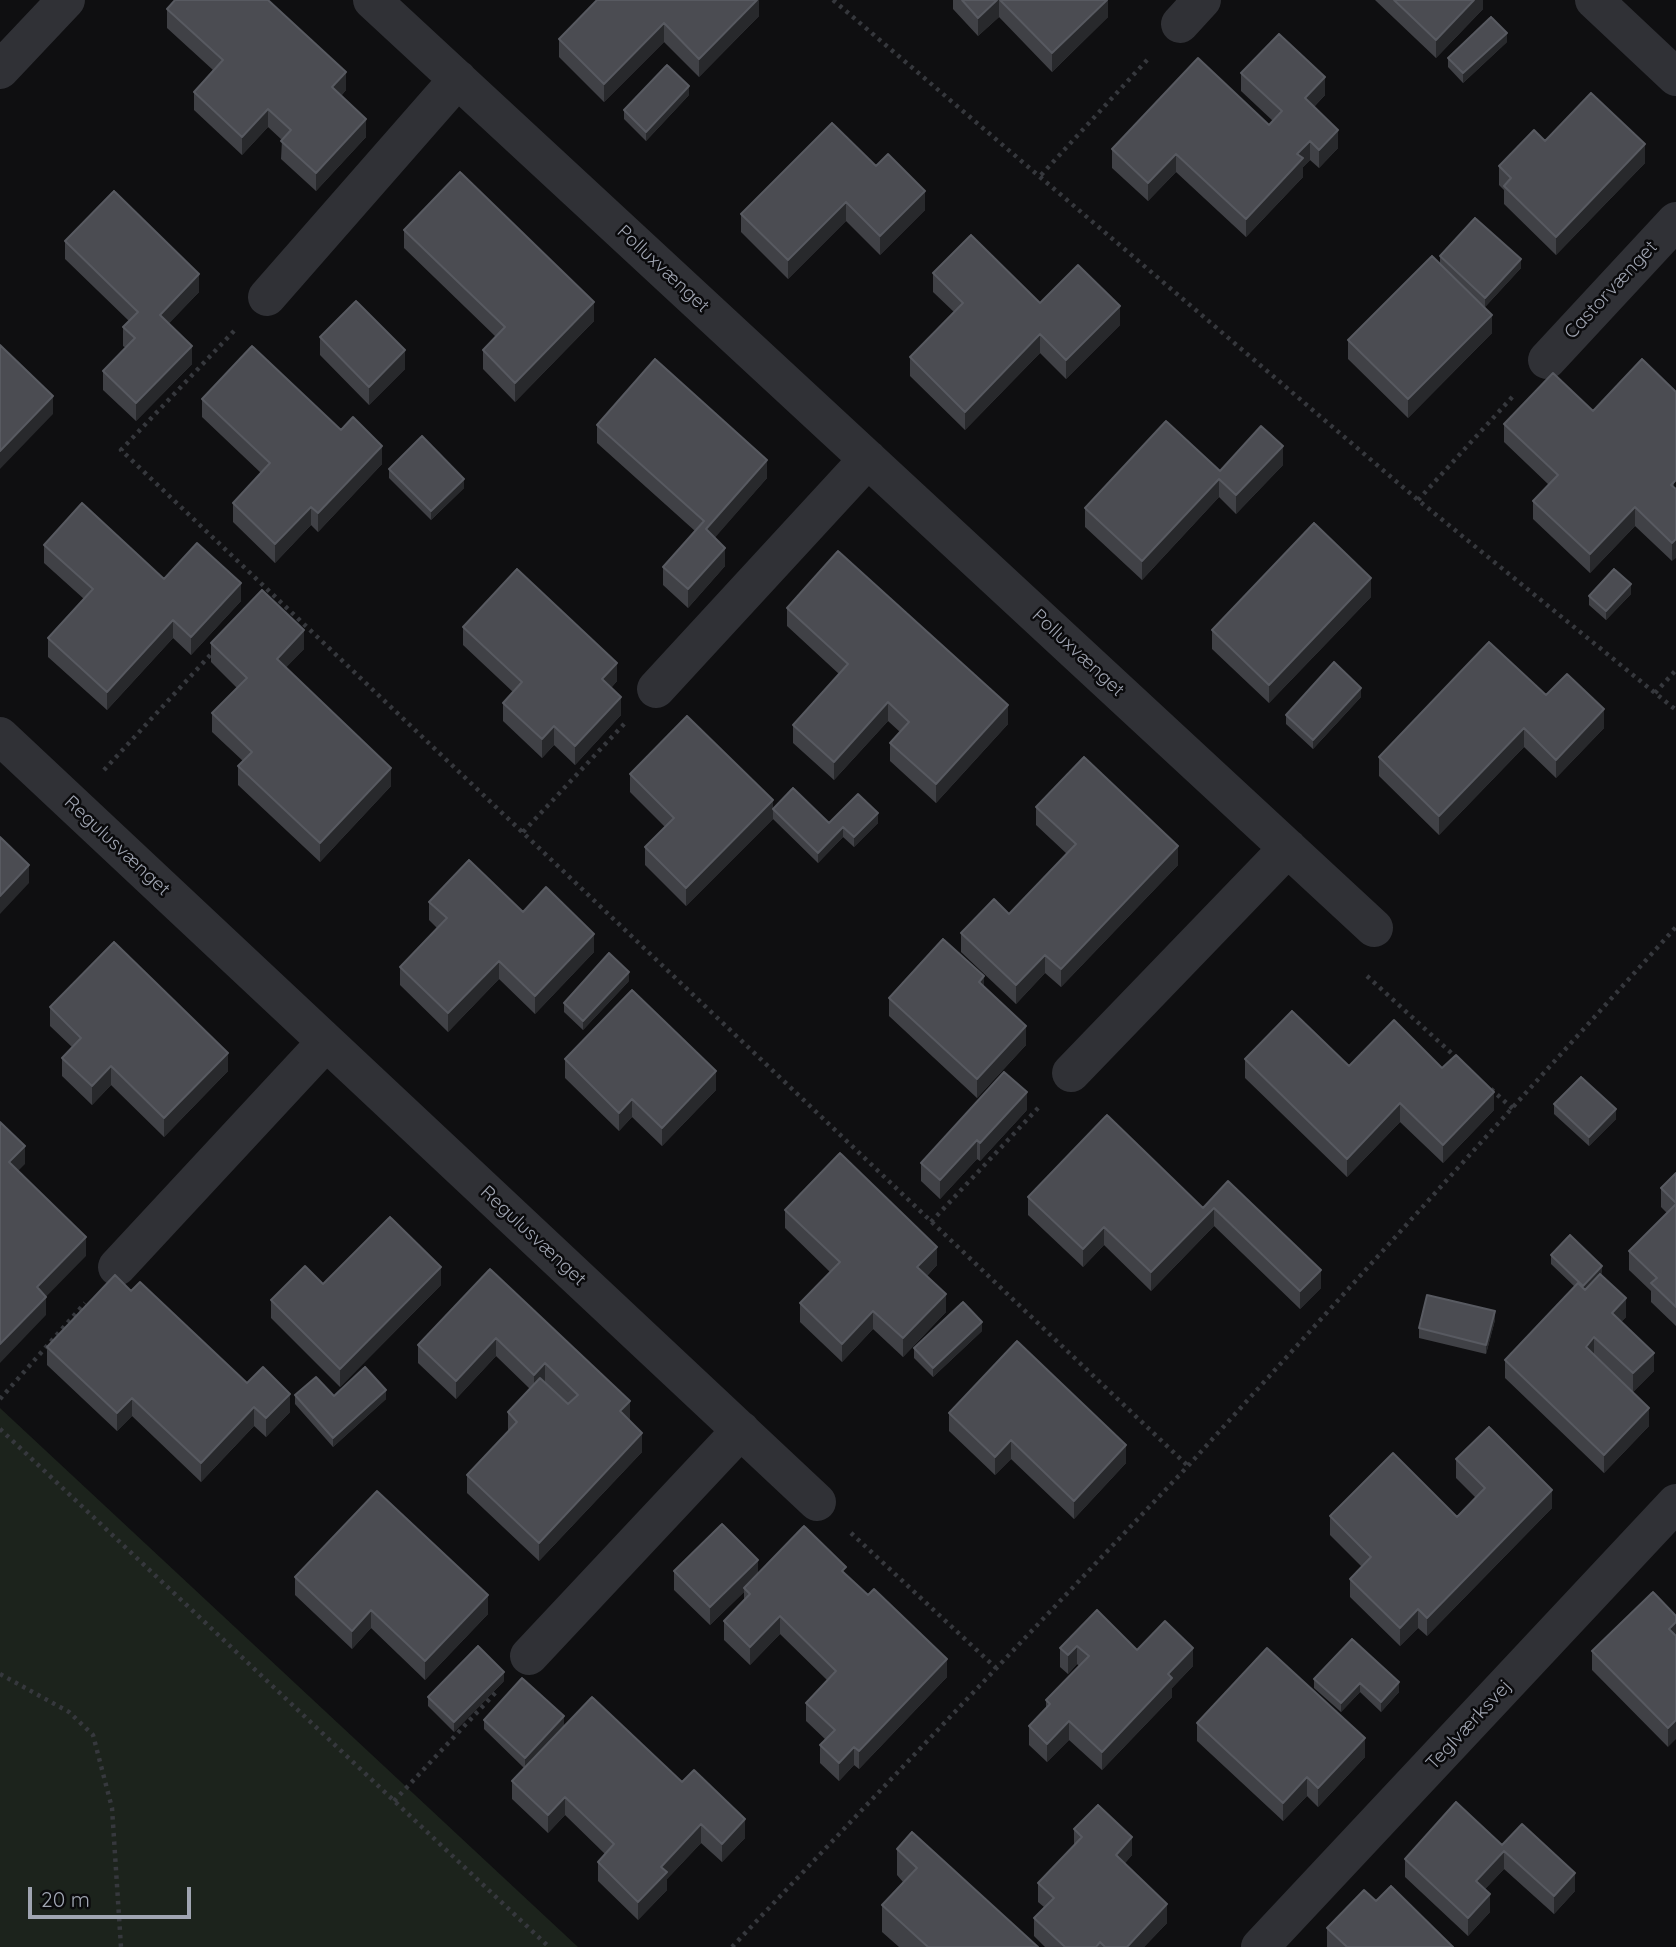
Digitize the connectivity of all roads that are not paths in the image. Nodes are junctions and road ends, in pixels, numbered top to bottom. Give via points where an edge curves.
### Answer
1 (66, 0) edge
2 (372, 0) edge
3 (1594, 0) edge
4 (0, 70) edge
5 (1676, 77) edge
6 (458, 79) junction
7 (1676, 221) edge
8 (267, 297) road end
9 (1547, 359) road end
10 (868, 459) junction
11 (656, 689) road end
12 (0, 736) edge
13 (1288, 848) junction
14 (1374, 928) road end
15 (326, 1042) junction
16 (1071, 1073) road end
17 (117, 1267) road end
18 (741, 1430) junction
19 (817, 1502) road end
20 (1676, 1503) edge
21 (529, 1656) road end
22 (1261, 1947) edge

1 - 4 street
2 - 6 street, Polluxvænget
3 - 5 street
6 - 8 street
6 - 10 street, Polluxvænget
7 - 9 street, Castorvænget
10 - 11 street
10 - 13 street, Polluxvænget
12 - 15 street, Regulusvænget
13 - 14 street, Polluxvænget
13 - 16 street
15 - 17 street
15 - 18 street, Regulusvænget
18 - 19 street, Regulusvænget
18 - 21 street
20 - 22 street, Teglværksvej

